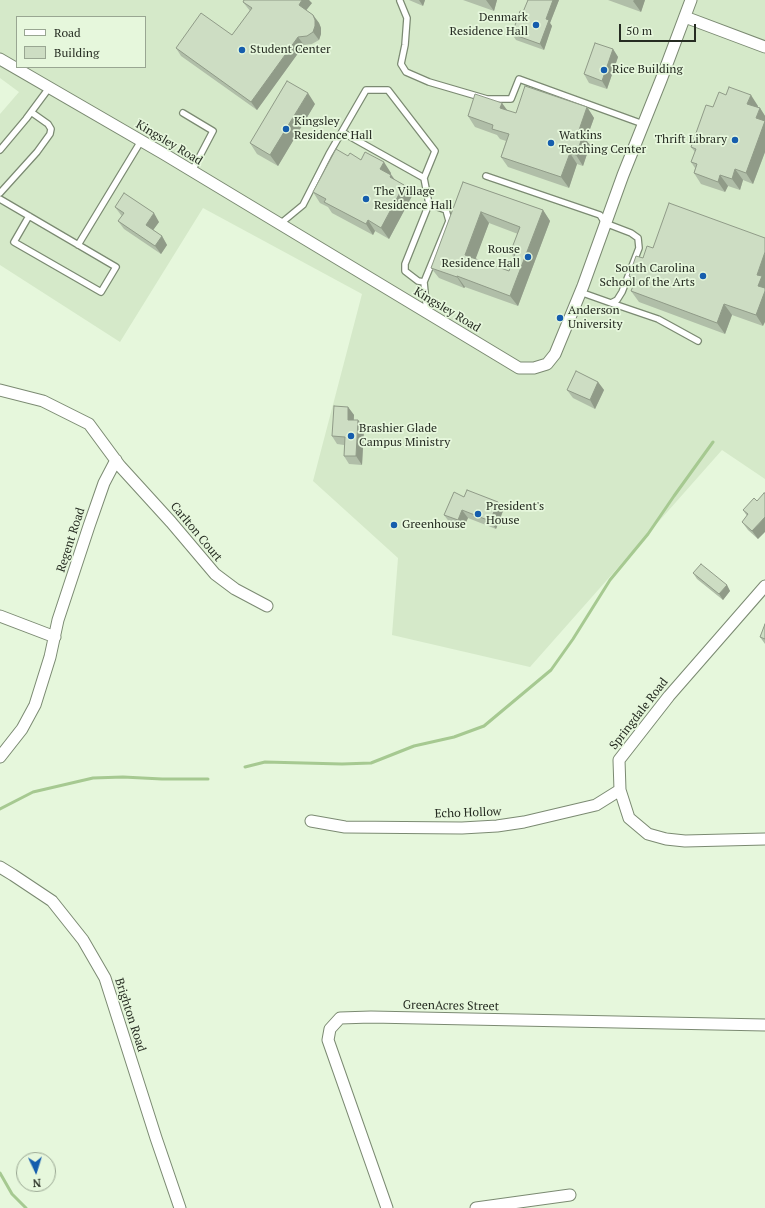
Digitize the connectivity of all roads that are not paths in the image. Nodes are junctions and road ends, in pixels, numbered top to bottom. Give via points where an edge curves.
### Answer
1 (691, 0) edge
2 (400, 1) dead end
3 (685, 17) junction
4 (765, 47) edge
5 (0, 59) edge
6 (49, 88) junction
7 (31, 112) junction
8 (183, 113) dead end
9 (644, 124) junction
10 (342, 132) junction
11 (141, 141) junction
12 (0, 150) edge
13 (192, 171) junction
14 (486, 176) dead end
15 (424, 178) junction
16 (0, 193) edge
17 (0, 199) edge
18 (429, 204) junction
19 (29, 216) junction
20 (606, 223) junction
21 (280, 224) junction
22 (78, 245) junction
23 (424, 282) junction
24 (580, 292) junction
25 (611, 303) junction
26 (427, 313) junction
27 (698, 341) dead end
28 (0, 390) edge
29 (116, 460) junction
30 (763, 592) edge
31 (267, 606) dead end
32 (0, 616) edge
33 (55, 638) junction
34 (0, 757) edge
35 (620, 790) junction
36 (311, 821) dead end
37 (765, 839) edge
38 (0, 867) edge
39 (765, 1025) edge
40 (570, 1195) dead end
41 (180, 1208) edge
42 (387, 1208) edge
43 (476, 1208) edge

1 - 3 street, Kingsley Road
2 - 9 lane via 408,25 401,64 406,72 429,82 487,99 511,99 519,79
3 - 4 street
3 - 9 street, Kingsley Road
5 - 6 street, Kingsley Road
6 - 7 lane
6 - 11 street, Kingsley Road
7 - 12 lane
7 - 16 lane via 48,124 50,134
8 - 13 lane via 213,132
9 - 20 street, Kingsley Road
10 - 15 lane
10 - 15 lane via 366,90 388,90 435,151
10 - 21 lane via 303,205
11 - 13 street, Kingsley Road
11 - 22 lane
13 - 21 street, Kingsley Road
14 - 20 lane via 600,215
15 - 18 lane
17 - 19 lane
18 - 23 lane via 405,264 405,272
18 - 23 lane via 446,210 449,221
19 - 22 lane
19 - 22 lane via 14,242 101,292 116,267
20 - 24 street, Kingsley Road
20 - 25 lane via 631,233 638,238 639,243 622,292 617,300
21 - 26 street, Kingsley Road
23 - 26 lane
24 - 25 lane
24 - 26 street, Kingsley Road via 555,354 547,364 534,368 519,368
25 - 27 lane via 658,319
28 - 29 street via 43,401 89,424
29 - 31 street, Carlton Court via 215,574 235,589
29 - 33 street, Regent Road via 104,483 89,526 58,620
30 - 35 street, Springdale Road via 668,696 619,760
32 - 33 street
33 - 34 street, Regent Road via 35,706 22,729
35 - 36 street, Echo Hollow via 596,805 497,826 345,827
35 - 37 street, Springdale Road via 629,818 648,834 685,841
38 - 41 street, Brighton Road via 52,901 83,940 105,978
39 - 42 street, GreenAcres Street via 340,1018 330,1029 328,1040
40 - 43 street

